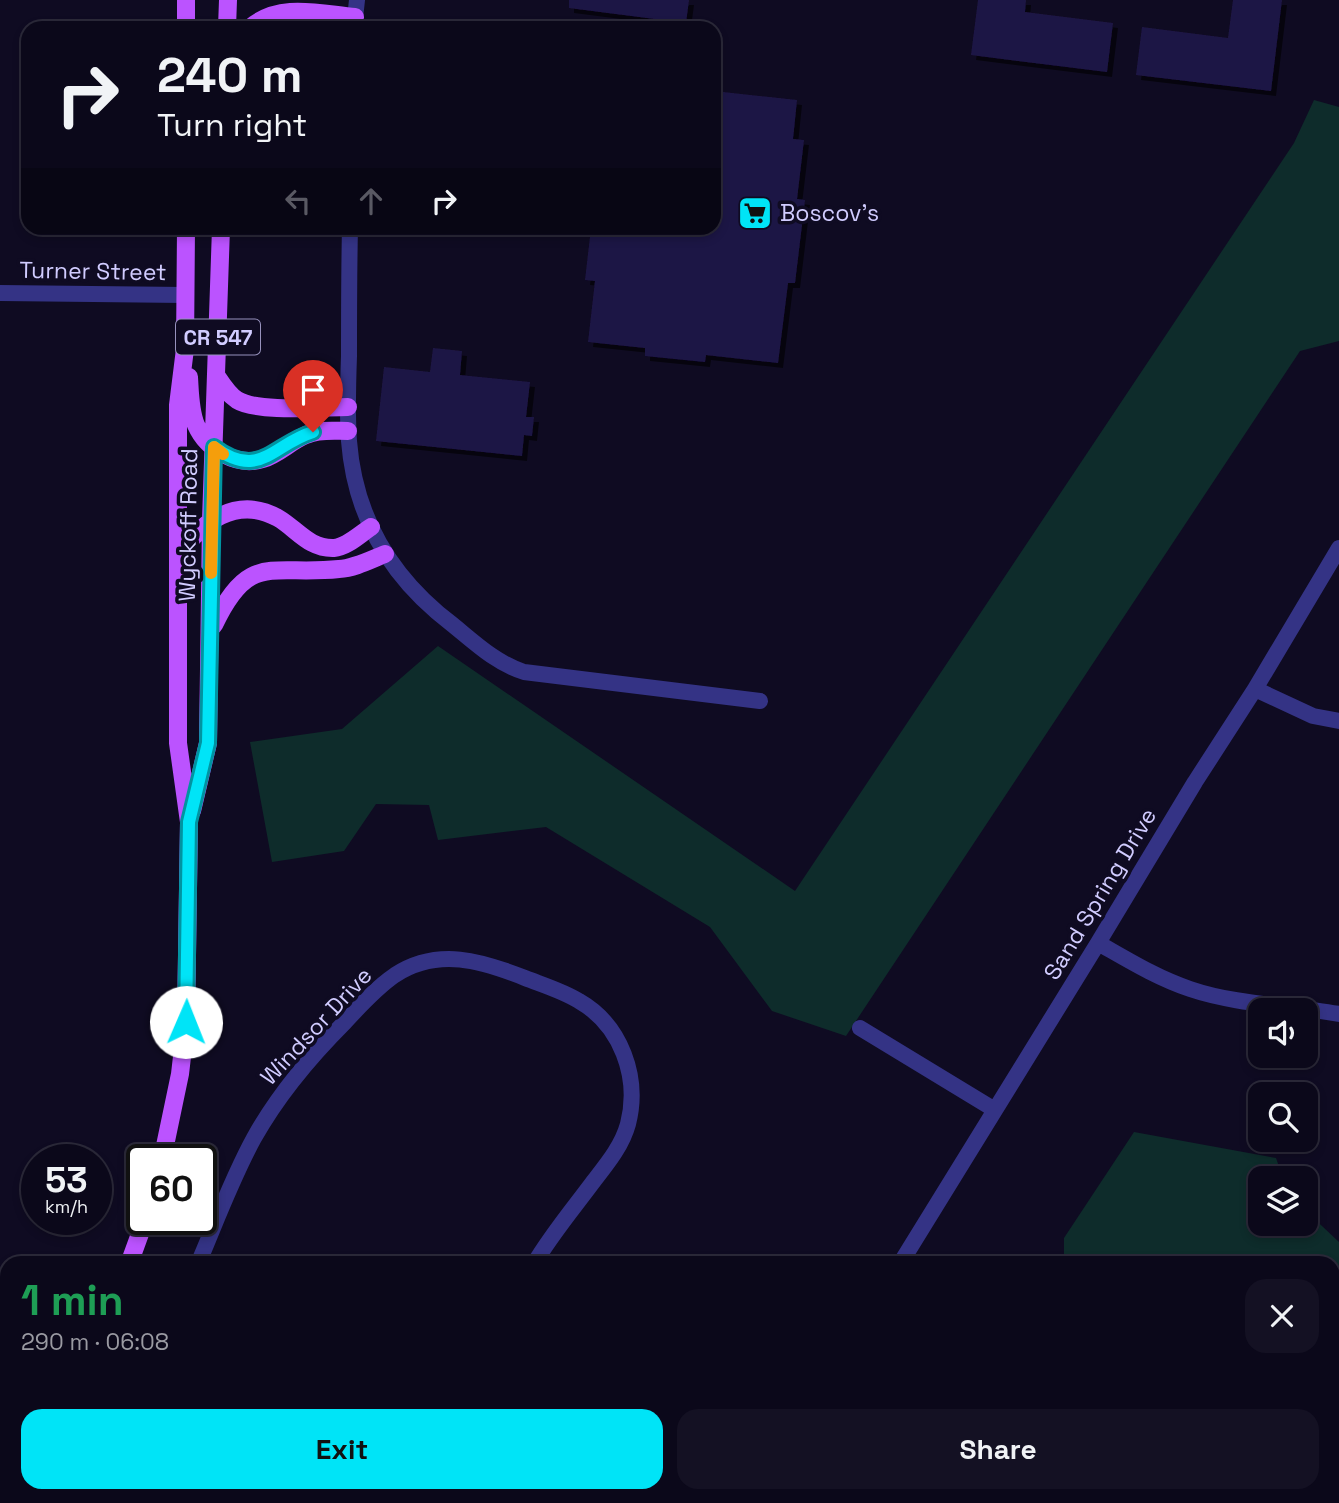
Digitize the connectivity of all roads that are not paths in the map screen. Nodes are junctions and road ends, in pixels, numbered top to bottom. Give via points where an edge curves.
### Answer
1 (186, 0) edge
2 (228, 0) edge
3 (355, 15) edge
4 (186, 21) edge
5 (227, 21) edge
6 (262, 21) edge
7 (186, 235) edge
8 (221, 235) edge
9 (350, 235) edge
10 (0, 292) edge
11 (185, 295) junction
12 (185, 349) junction
13 (216, 375) junction
14 (348, 407) junction
15 (348, 432) junction
16 (214, 447) junction
17 (212, 520) junction
18 (371, 527) junction
19 (1339, 548) edge
20 (385, 554) junction
21 (179, 557) junction
22 (211, 632) junction
23 (1255, 689) junction
24 (760, 701) dead end
25 (1339, 721) edge
26 (189, 822) junction
27 (1098, 943) junction
28 (1339, 1014) edge
29 (860, 1028) dead end
30 (995, 1110) junction
31 (165, 1144) edge
32 (140, 1235) edge
33 (132, 1256) edge
34 (202, 1256) edge
35 (540, 1256) edge
36 (905, 1256) edge

1 - 4 main road
2 - 5 main road
3 - 6 main road via 298,11
7 - 11 main road, Wyckoff Road / CR 547
8 - 13 main road, Wyckoff Road / CR 547
9 - 14 street
10 - 11 street, Turner Street
11 - 12 main road, Wyckoff Road / CR 547
12 - 16 main road via 194,419
12 - 21 main road, Wyckoff Road / CR 547 via 178,405
13 - 14 main road via 226,391 246,404
13 - 16 main road, Wyckoff Road / CR 547
14 - 15 street
15 - 16 main road via 309,433 258,460 233,458
15 - 18 street
16 - 17 main road, Wyckoff Road / CR 547
17 - 18 main road via 233,511 259,511 276,517 305,539 332,548
17 - 21 main road
17 - 22 main road, Wyckoff Road / CR 547
18 - 20 street
19 - 23 street, Sand Spring Drive
20 - 22 main road via 341,569 251,575 231,594
20 - 24 street via 431,608 512,668 541,676
21 - 26 main road, Wyckoff Road / CR 547 via 178,743
22 - 26 main road, Wyckoff Road / CR 547 via 208,743
23 - 25 street via 1313,716
23 - 27 street, Sand Spring Drive
26 - 31 main road, Wyckoff Road / CR 547 via 186,1022
27 - 28 street via 1193,990
27 - 30 street, Sand Spring Drive
29 - 30 street
30 - 36 street, Sand Spring Drive
32 - 33 main road
34 - 35 street, Windsor Drive via 253,1139 304,1065 393,976 424,961 449,958 495,966 581,1002 607,1024 628,1063 632,1101 622,1140

